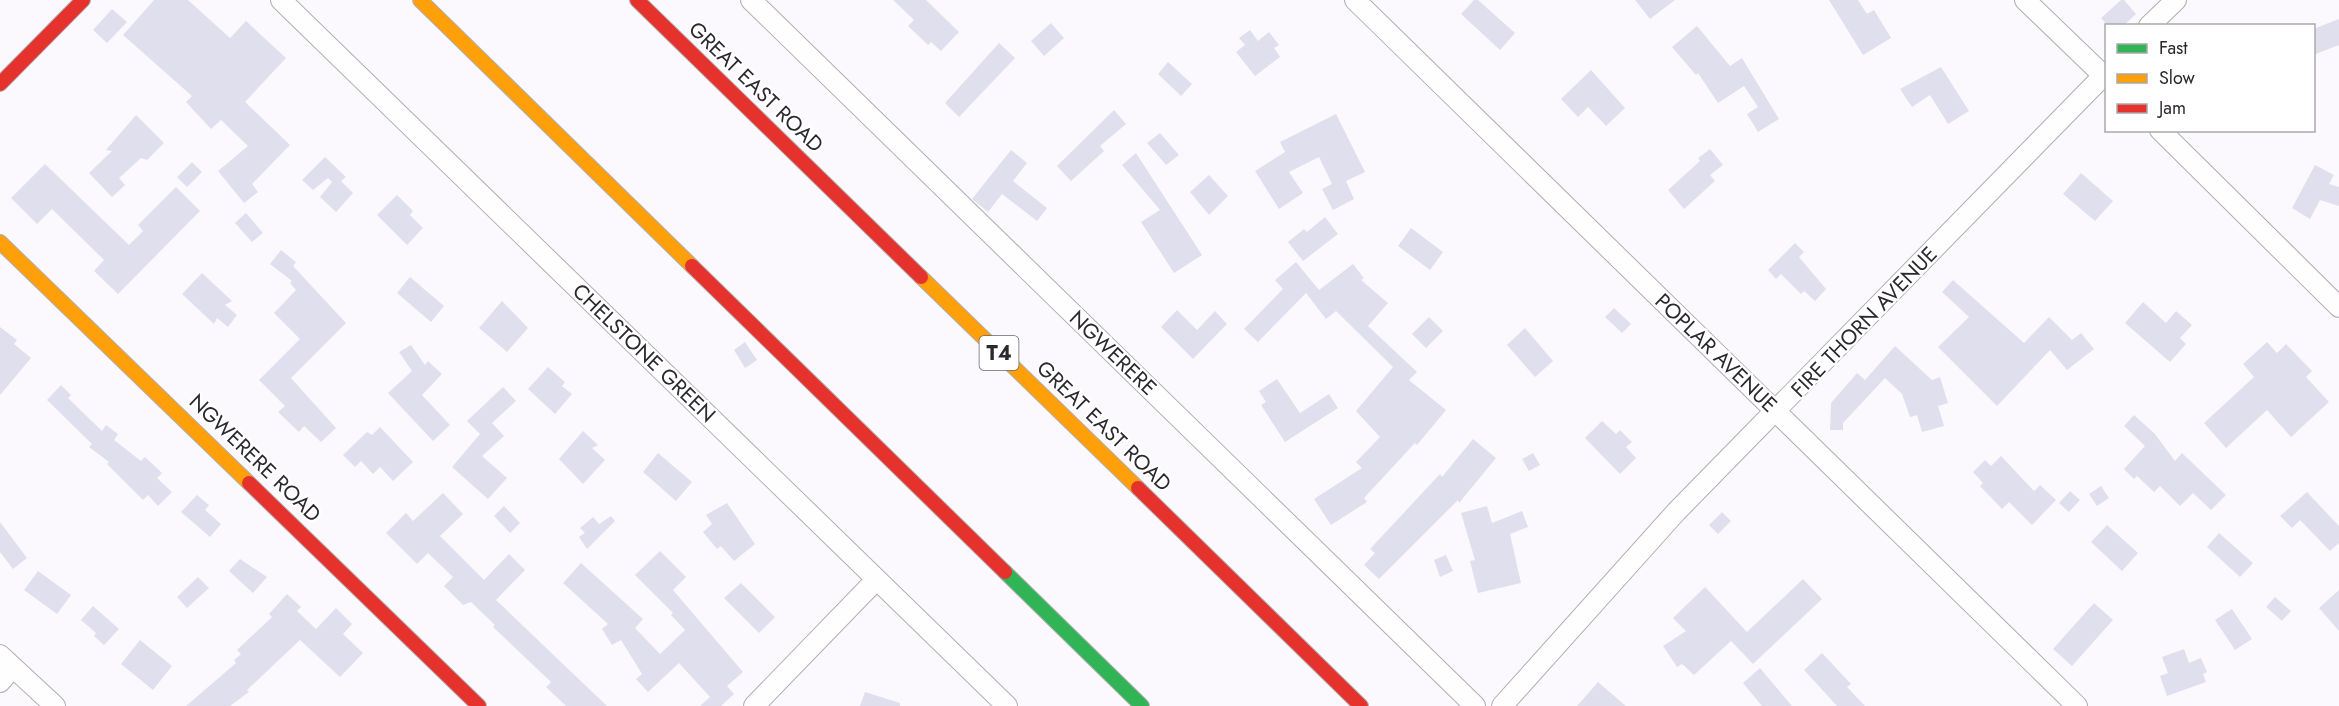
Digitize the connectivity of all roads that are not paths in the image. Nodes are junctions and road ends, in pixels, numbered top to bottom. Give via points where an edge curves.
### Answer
1 (83, 0) edge
2 (281, 0) edge
3 (420, 0) edge
4 (637, 0) edge
5 (751, 0) edge
6 (1355, 0) edge
7 (2025, 0) edge
8 (2176, 0) edge
9 (2152, 24) edge
10 (2105, 74) edge
11 (2105, 76) edge
12 (0, 84) edge
13 (2162, 132) edge
14 (0, 242) edge
15 (2338, 304) edge
16 (1776, 412) junction
17 (876, 580) junction
18 (7, 661) edge
19 (0, 682) edge
20 (55, 706) edge
21 (479, 706) edge
22 (754, 706) edge
23 (1006, 706) edge
24 (1142, 706) edge
25 (1361, 706) edge
26 (1475, 706) edge
27 (1502, 706) edge
28 (2076, 706) edge

1 - 12 main road
2 - 17 street, CHELSTONE GREEN
3 - 24 main road
4 - 25 main road, GREAT EAST ROAD / T4
5 - 26 street, NGWERERE
6 - 16 street, POPLAR AVENUE
7 - 10 street
8 - 9 street
11 - 16 street, FIRE THORN AVENUE
13 - 15 street
14 - 21 main road, NGWERERE ROAD
16 - 27 street, FIRE THORN AVENUE via 1676,512
16 - 28 street, POPLAR AVENUE
17 - 22 street
17 - 23 street, CHELSTONE GREEN
18 - 19 street
18 - 20 street

